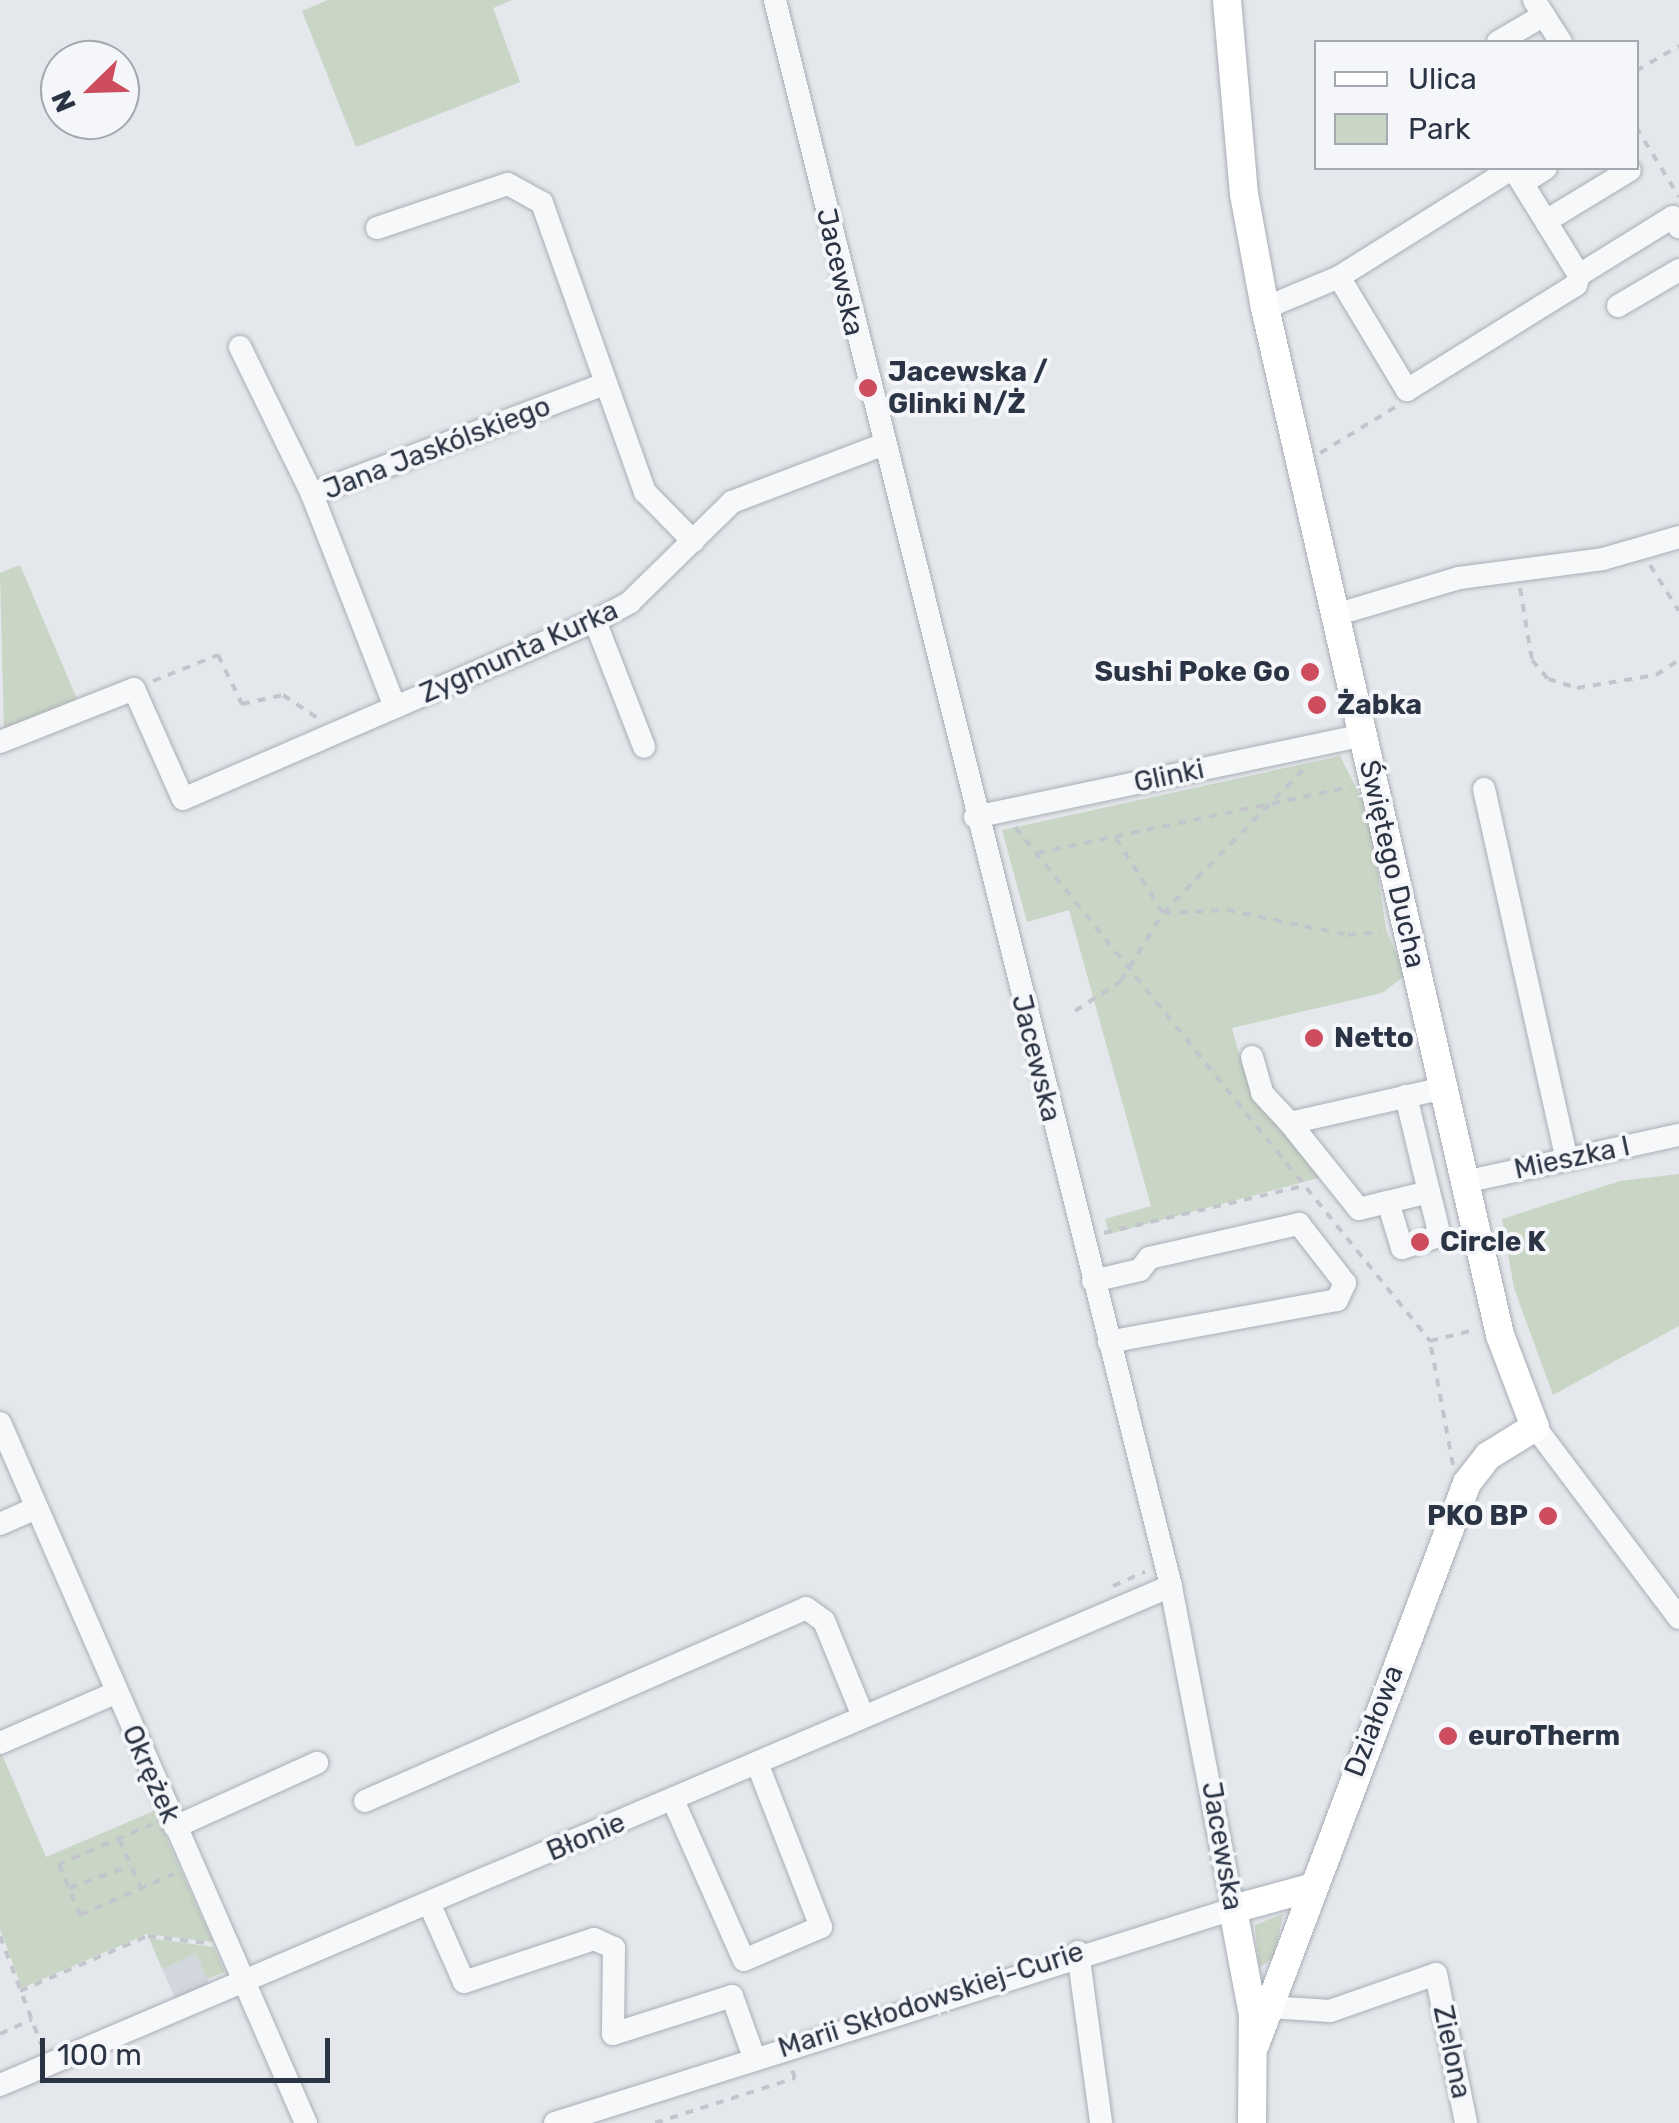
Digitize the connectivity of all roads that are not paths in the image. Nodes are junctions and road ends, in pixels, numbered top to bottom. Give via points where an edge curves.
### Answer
1 (774, 0) edge
2 (1227, 0) edge
3 (1539, 7) edge
4 (1500, 40) edge
5 (1560, 40) edge
6 (1630, 170) edge
7 (1516, 172) edge
8 (1546, 221) junction
9 (1679, 227) edge
10 (377, 228) dead end
11 (1679, 270) edge
12 (1580, 275) junction
13 (1340, 277) junction
14 (1618, 306) dead end
15 (1265, 308) junction
16 (240, 347) dead end
17 (605, 384) junction
18 (882, 445) junction
19 (312, 494) junction
20 (1679, 537) edge
21 (693, 542) junction
22 (1335, 615) junction
23 (594, 621) junction
24 (395, 708) junction
25 (1363, 735) junction
26 (0, 742) edge
27 (644, 747) dead end
28 (1484, 789) dead end
29 (975, 817) junction
30 (1252, 1057) dead end
31 (1444, 1088) junction
32 (1406, 1096) junction
33 (1290, 1123) junction
34 (1679, 1136) edge
35 (1566, 1158) junction
36 (1465, 1182) junction
37 (1429, 1192) junction
38 (1388, 1202) junction
39 (1094, 1281) junction
40 (1109, 1342) junction
41 (0, 1423) edge
42 (1534, 1427) junction
43 (36, 1508) junction
44 (0, 1524) edge
45 (1171, 1586) junction
46 (1679, 1618) edge
47 (115, 1693) junction
48 (862, 1716) junction
49 (0, 1743) edge
50 (757, 1763) junction
51 (316, 1764) dead end
52 (364, 1800) dead end
53 (673, 1800) junction
54 (168, 1824) junction
55 (1310, 1888) junction
56 (430, 1903) junction
57 (1233, 1909) junction
58 (1078, 1952) junction
59 (242, 1983) junction
60 (1269, 2008) junction
61 (1255, 2044) junction
62 (754, 2057) junction
63 (0, 2085) edge
64 (1466, 2122) edge
65 (306, 2123) edge
66 (555, 2123) edge
67 (1101, 2123) edge
68 (1252, 2123) edge

1 - 18 street, Jacewska
2 - 15 main road, Świętego Ducha via 1244,194
3 - 4 street
3 - 5 street
6 - 8 street
7 - 8 street
7 - 13 street
8 - 12 street
9 - 12 street via 1673,216
10 - 17 street via 508,184 524,187 542,203
11 - 14 street
12 - 13 street via 1407,390
13 - 15 street
15 - 22 main road, Świętego Ducha
16 - 19 street
17 - 19 street, Jana Jaskólskiego
17 - 21 street via 646,492
18 - 21 street, Zygmunta Kurka via 732,502
18 - 29 street, Jacewska
19 - 24 street, Jana Jaskólskiego
20 - 22 street via 1603,559 1458,578
21 - 23 street, Zygmunta Kurka via 630,602
22 - 25 main road, Świętego Ducha
23 - 24 street, Zygmunta Kurka
23 - 27 street
24 - 26 street, Zygmunta Kurka via 184,798 134,689
25 - 29 street, Glinki
25 - 31 main road, Świętego Ducha
28 - 35 street
29 - 39 street, Jacewska
30 - 33 street via 1262,1093
31 - 32 street
31 - 36 main road, Świętego Ducha
32 - 33 street
32 - 37 street
33 - 38 street via 1360,1209
34 - 35 street, Mieszka I
35 - 36 street, Mieszka I
36 - 42 main road, Świętego Ducha via 1508,1364
37 - 38 street
37 - 38 street via 1440,1236 1402,1248
39 - 40 street, Jacewska
39 - 40 street via 1140,1270 1149,1258 1300,1224 1344,1282 1336,1300
40 - 45 street, Jacewska
41 - 43 street, Okrężek
42 - 46 street, Świętego Ducha
42 - 55 main road, Działowa via 1488,1456 1467,1484
43 - 44 street
43 - 47 street, Okrężek
45 - 48 street, Błonie
45 - 57 street, Jacewska
47 - 49 street
47 - 54 street, Okrężek
48 - 50 street, Błonie
48 - 52 street via 824,1621 806,1608
50 - 53 street, Błonie
50 - 53 street via 821,1927 744,1960
51 - 54 street
53 - 56 street, Błonie
54 - 59 street, Okrężek
55 - 57 main road, Marii Skłodowskiej-Curie
55 - 60 main road, Działowa
56 - 59 street, Błonie
56 - 62 street via 464,1982 594,1938 614,1948 613,2034 732,1996
57 - 58 street, Marii Skłodowskiej-Curie
57 - 61 main road, Jacewska
58 - 62 street, Marii Skłodowskiej-Curie
58 - 67 street
59 - 63 street, Błonie
59 - 65 street, Okrężek
60 - 61 main road, Działowa
60 - 64 street, Zielona via 1330,2011 1436,1974
61 - 68 main road, Jacewska
62 - 66 street, Marii Skłodowskiej-Curie

